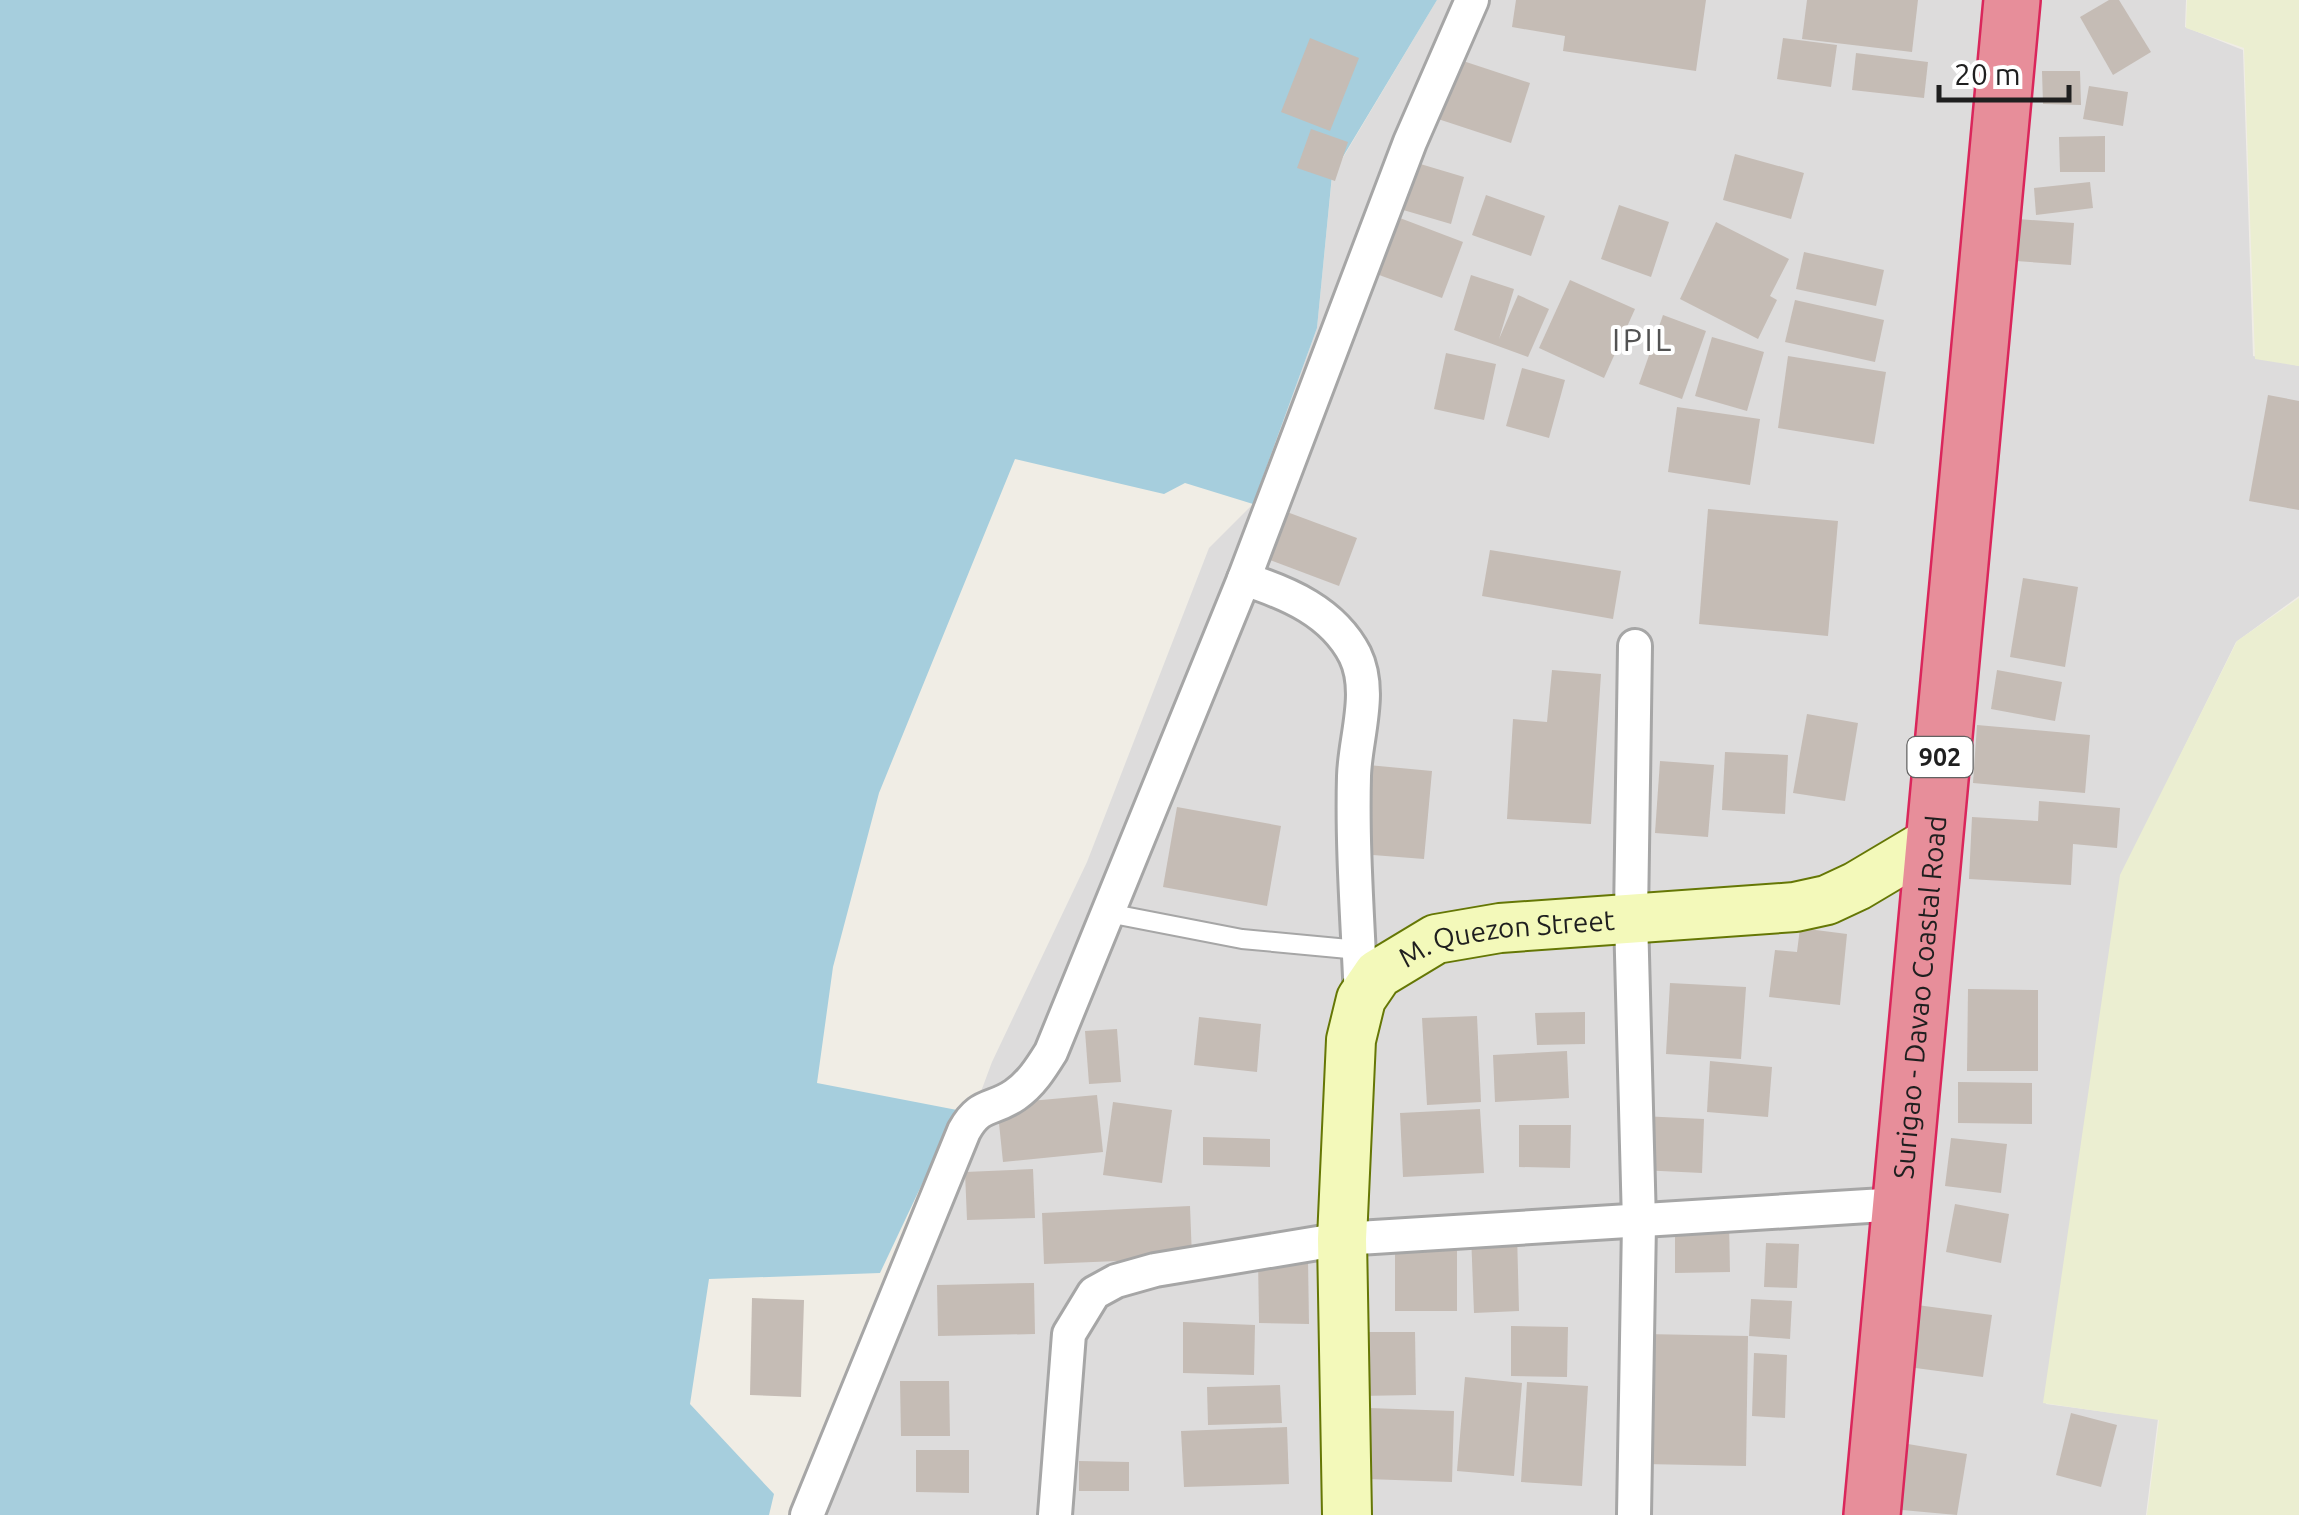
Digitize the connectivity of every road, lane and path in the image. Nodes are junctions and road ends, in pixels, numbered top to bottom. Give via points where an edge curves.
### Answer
1 (1472, 0) edge
2 (2012, 0) edge
3 (1244, 580) junction
4 (1635, 646) dead end
5 (1932, 842) junction
6 (1108, 913) junction
7 (1631, 918) junction
8 (1359, 950) junction
9 (1361, 999) junction
10 (1900, 1204) junction
11 (1639, 1224) junction
12 (1342, 1239) junction
13 (807, 1515) edge
14 (1055, 1515) edge
15 (1347, 1515) edge
16 (1634, 1515) edge
17 (1872, 1515) edge

1 - 3 street via 1410,142
2 - 5 highway, Surigao - Davao Coastal Road / 902
3 - 6 street
3 - 8 street via 1297,598 1335,628 1362,677 1354,773
4 - 7 street
5 - 7 street, M. Quezon Street via 1827,900
5 - 10 highway, Surigao - Davao Coastal Road / 902
6 - 8 lane via 1242,939
6 - 13 street via 1038,1072 1010,1099 984,1106 964,1131
7 - 9 street, M. Quezon Street via 1436,939 1378,974
7 - 11 street
8 - 9 street
9 - 12 street via 1351,1040
10 - 11 street
10 - 17 highway, Surigao - Davao Coastal Road / 902
11 - 12 street
11 - 16 street
12 - 14 street via 1155,1270 1094,1293 1069,1334
12 - 15 street

